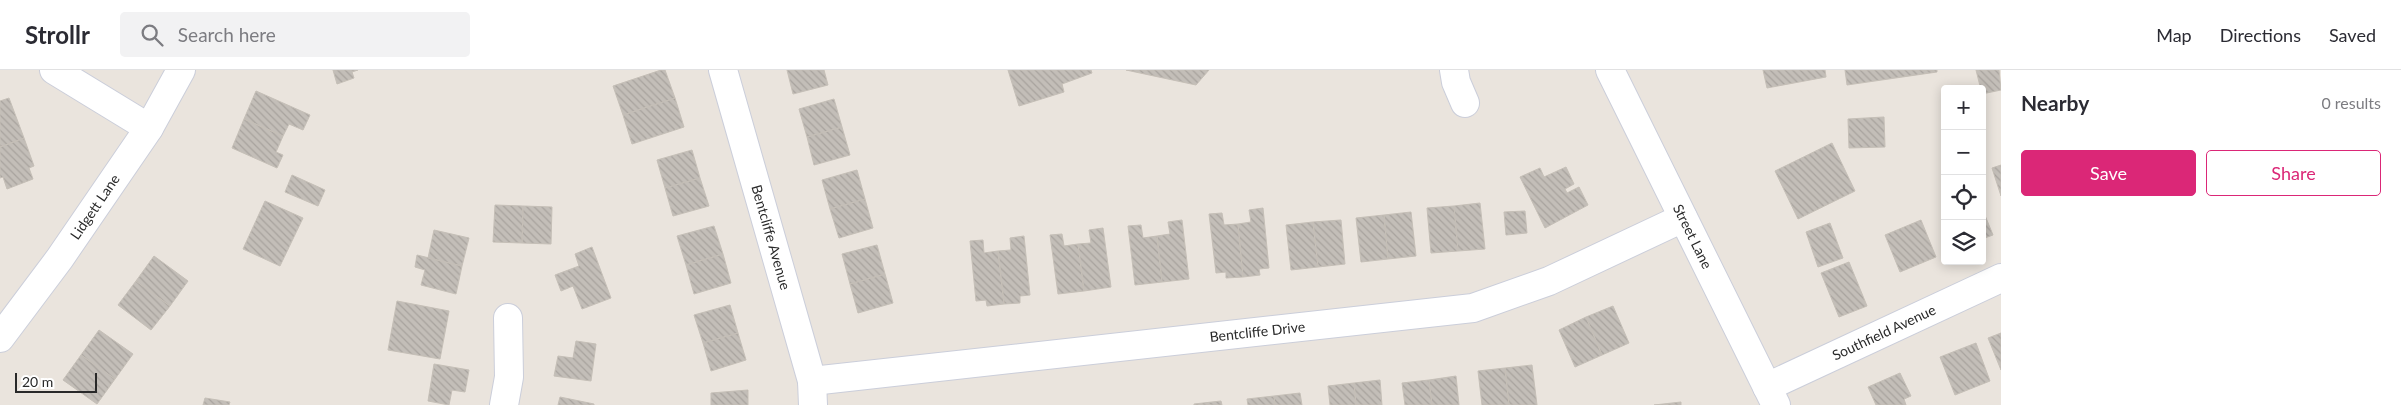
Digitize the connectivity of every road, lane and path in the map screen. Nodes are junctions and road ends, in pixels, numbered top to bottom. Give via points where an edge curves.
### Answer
1 (54, 70) edge
2 (181, 70) edge
3 (723, 70) edge
4 (1454, 70) edge
5 (1610, 70) edge
6 (1465, 103) dead end
7 (149, 128) junction
8 (1683, 218) junction
9 (2001, 278) edge
10 (508, 318) dead end
11 (0, 338) edge
12 (813, 393) edge
13 (1772, 396) edge
14 (504, 405) edge

1 - 7 street
2 - 7 street, Lidgett Lane
3 - 12 street, Bentcliffe Avenue
4 - 6 street
5 - 8 street, Street Lane
7 - 11 street, Lidgett Lane via 60,258
8 - 12 street, Bentcliffe Drive via 1549,281 1473,308
8 - 13 street, Street Lane
9 - 13 street, Southfield Avenue
10 - 14 street via 509,378

